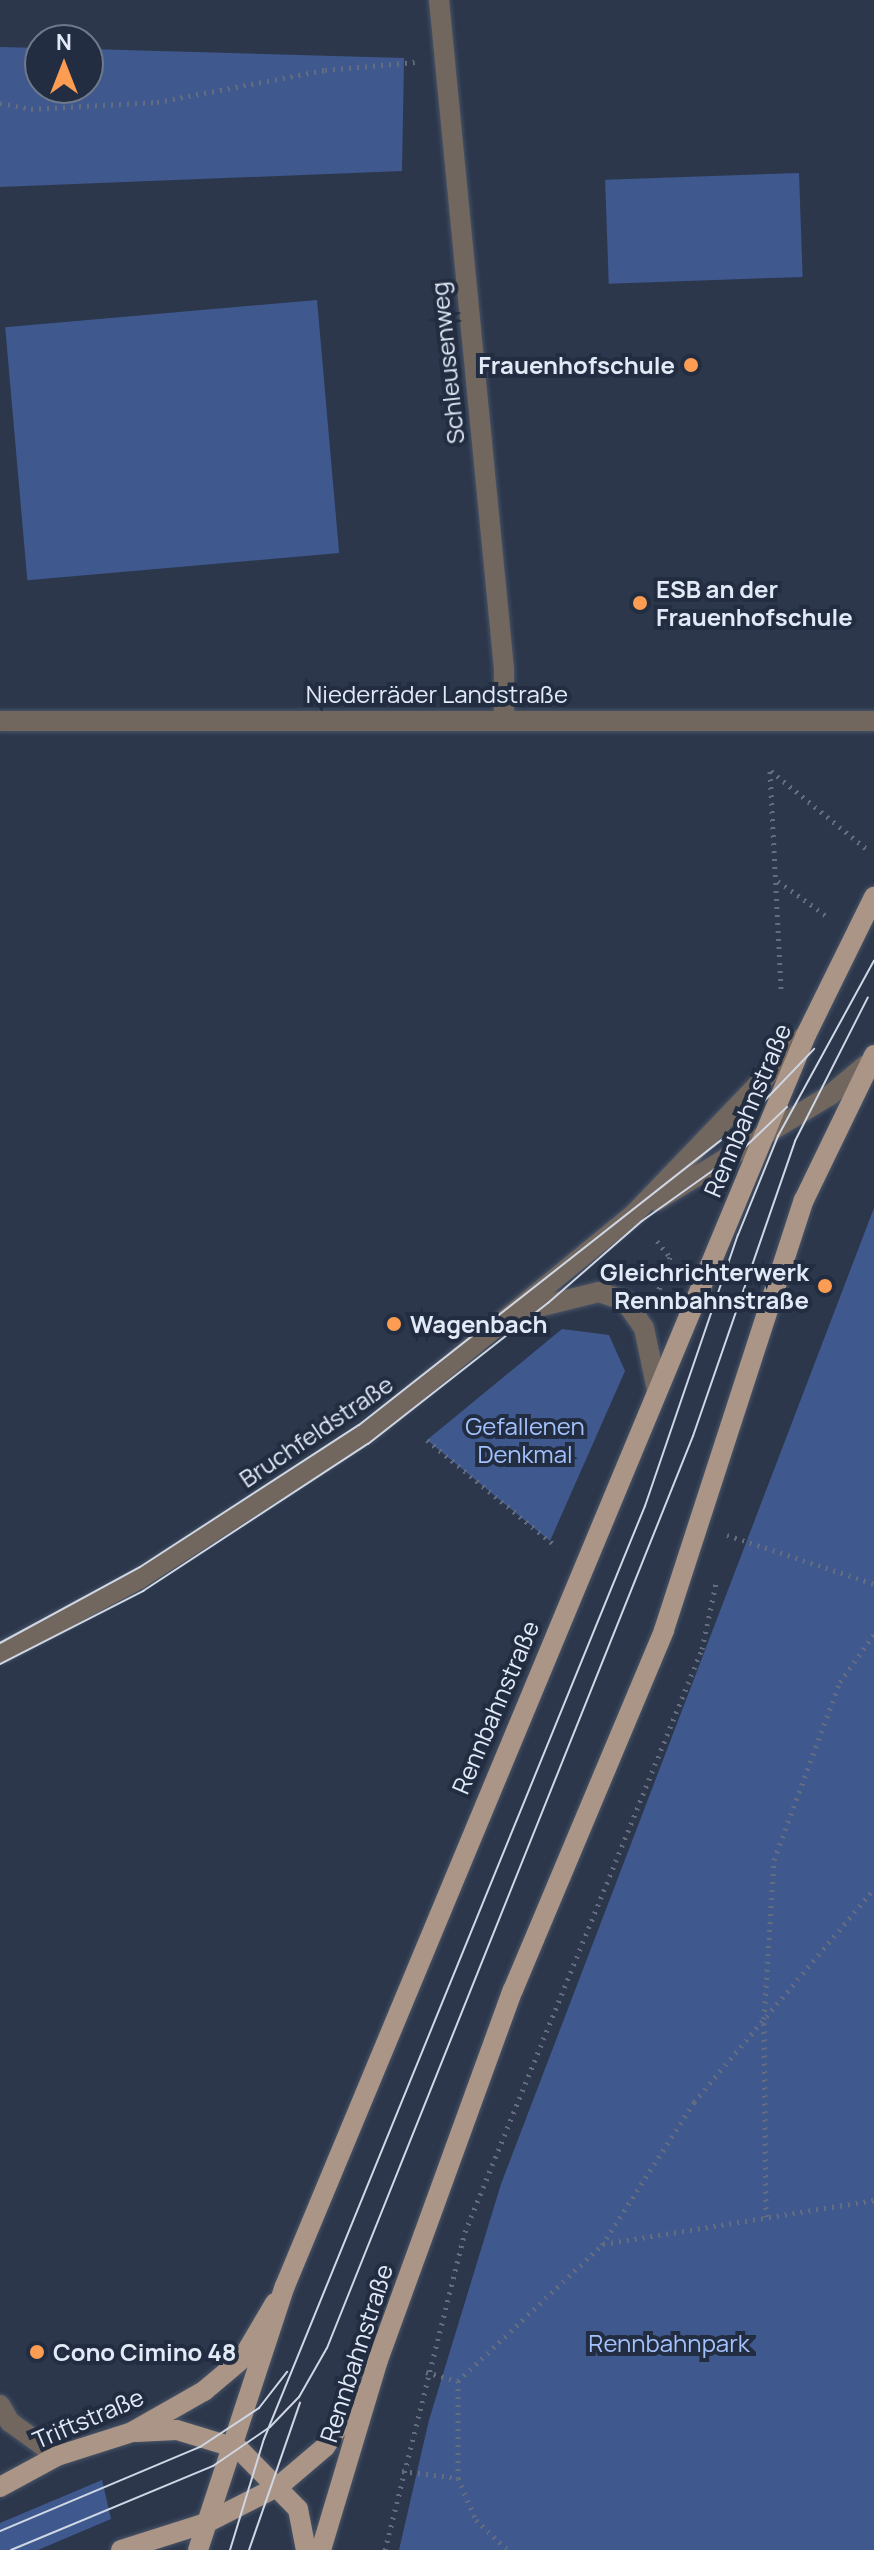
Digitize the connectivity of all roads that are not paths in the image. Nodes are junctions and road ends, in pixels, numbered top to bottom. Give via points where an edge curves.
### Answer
1 (439, 0) edge
2 (504, 720) junction
3 (0, 721) edge
4 (874, 721) edge
5 (874, 897) edge
6 (806, 1035) junction
7 (870, 1060) edge
8 (765, 1136) junction
9 (635, 1213) junction
10 (519, 1313) junction
11 (657, 1390) junction
12 (0, 1653) edge
13 (285, 2286) junction
14 (373, 2377) junction
15 (0, 2405) edge
16 (132, 2432) junction
17 (231, 2445) junction
18 (57, 2456) junction
19 (279, 2486) junction
20 (0, 2487) edge
21 (206, 2523) junction
22 (121, 2550) edge
23 (198, 2550) edge
24 (306, 2550) edge
25 (321, 2550) edge

1 - 2 street, Schleusenweg via 504,669
2 - 3 street, Niederräder Landstraße
2 - 4 street, Niederräder Landstraße
5 - 6 main road, Rennbahnstraße
6 - 8 main road, Rennbahnstraße
6 - 9 street, Bruchfeldstraße
7 - 8 street, Bruchfeldstraße via 829,1096
7 - 14 main road, Rennbahnstraße via 804,1200 664,1630 513,1990
8 - 9 street, Bruchfeldstraße
8 - 11 main road, Rennbahnstraße
9 - 10 street, Bruchfeldstraße
10 - 11 street via 599,1292 625,1301 644,1328
10 - 12 street, Bruchfeldstraße via 369,1431 139,1579
11 - 13 main road, Rennbahnstraße
13 - 16 main road, Triftstraße via 242,2359 204,2391
13 - 17 main road, Rennbahnstraße via 274,2333
14 - 19 main road via 325,2447
14 - 25 main road, Rennbahnstraße
15 - 18 street via 10,2422
16 - 17 main road via 177,2430
16 - 18 main road, Triftstraße
17 - 19 main road
17 - 21 main road, Rennbahnstraße
18 - 20 main road, Triftstraße
19 - 21 main road
19 - 24 main road via 298,2509
21 - 22 main road
21 - 23 main road, Rennbahnstraße

